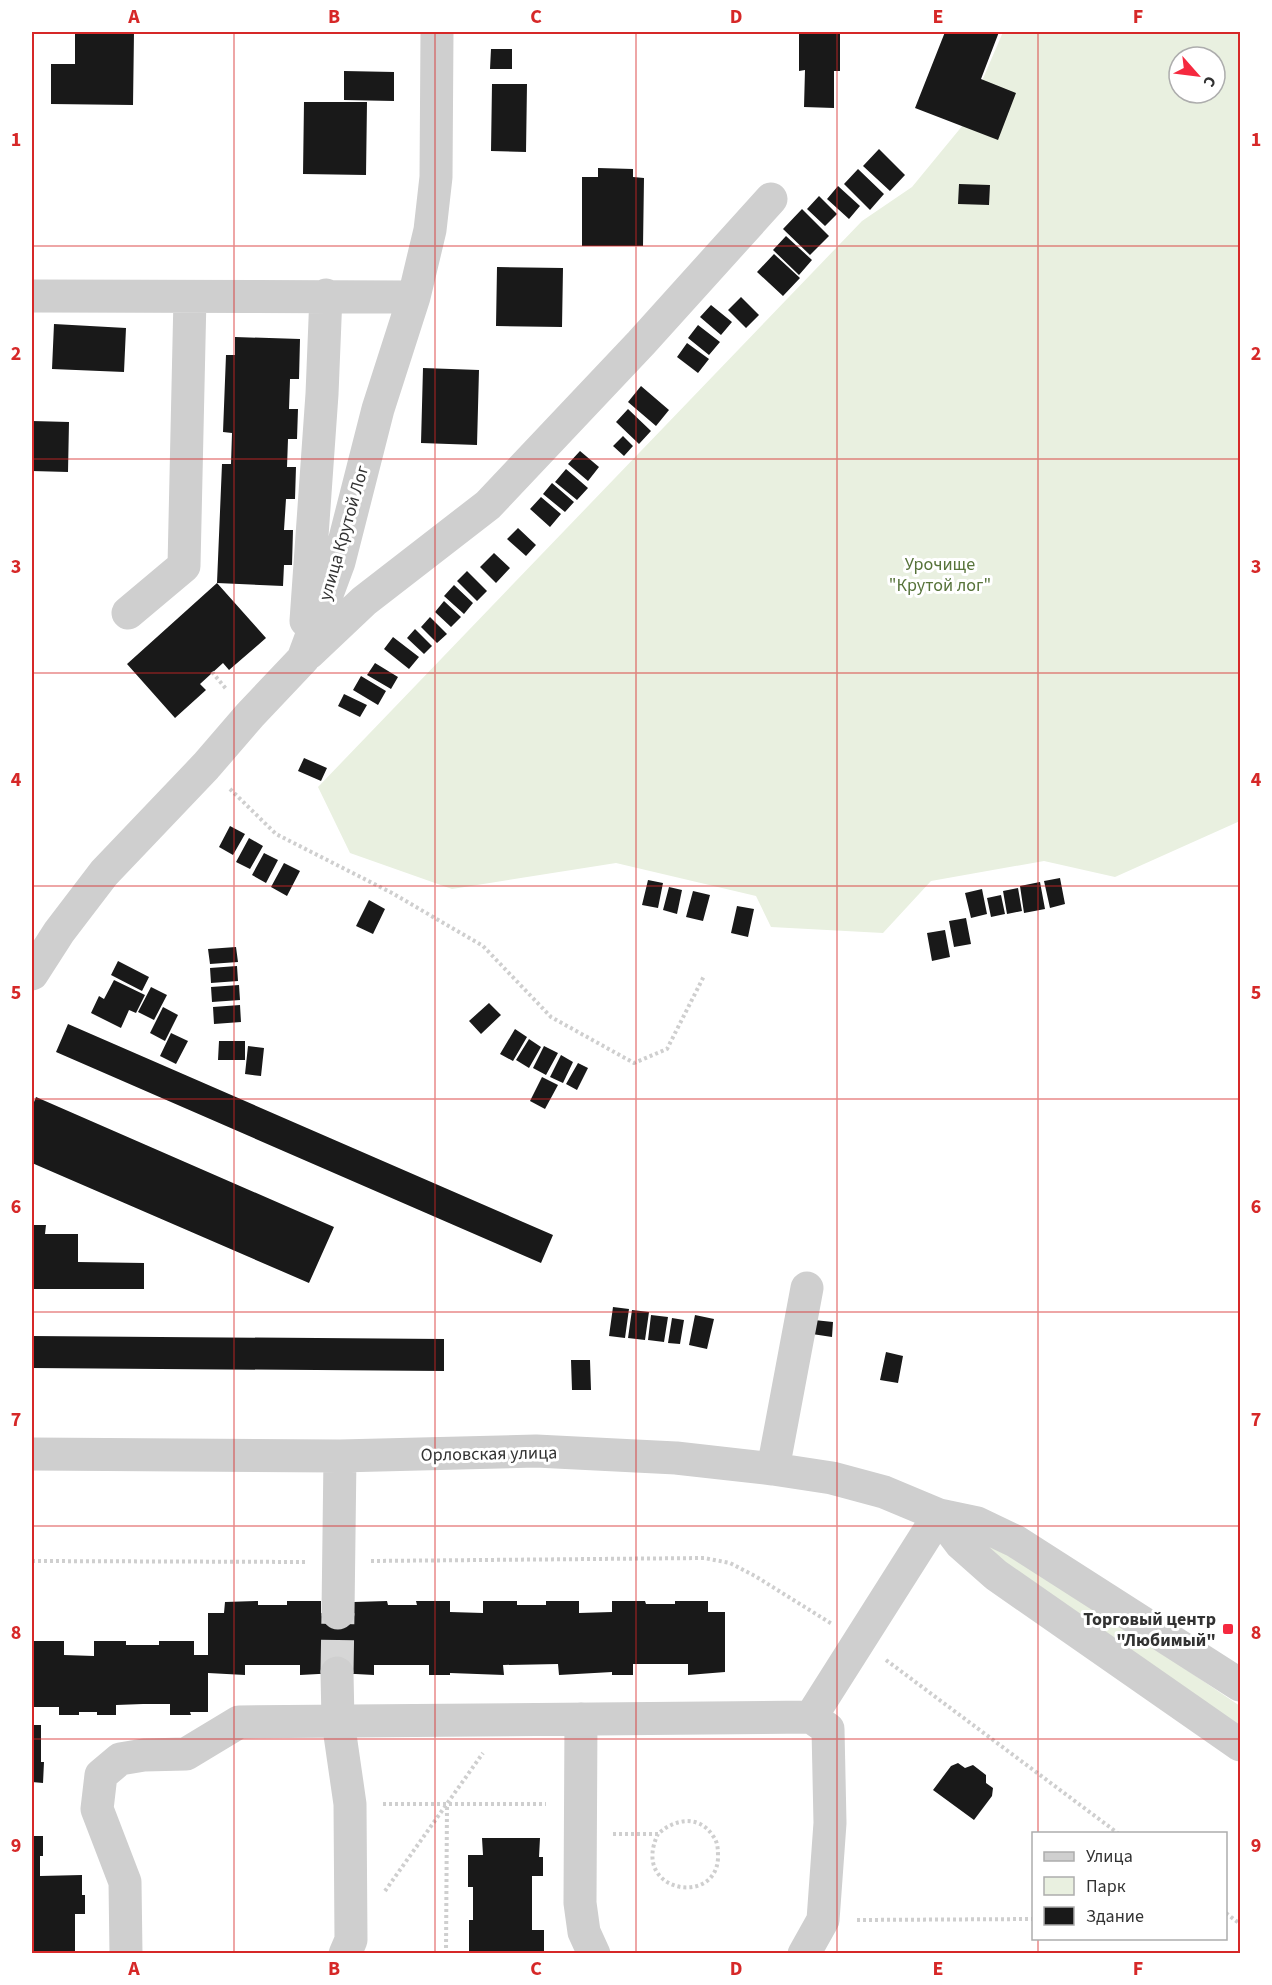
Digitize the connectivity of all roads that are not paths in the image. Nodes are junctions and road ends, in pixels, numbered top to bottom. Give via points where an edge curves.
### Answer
1 (437, 32) edge
2 (771, 199) dead end
3 (32, 296) edge
4 (326, 296) junction
5 (190, 297) junction
6 (414, 297) junction
7 (128, 613) dead end
8 (303, 659) junction
9 (32, 974) edge
10 (807, 1288) dead end
11 (32, 1454) edge
12 (340, 1456) junction
13 (773, 1469) junction
14 (939, 1515) junction
15 (338, 1612) tunnel mouth
16 (337, 1673) tunnel mouth
17 (1240, 1685) edge
18 (811, 1717) junction
19 (581, 1719) junction
20 (338, 1722) junction
21 (1240, 1745) edge
22 (126, 1953) edge
23 (345, 1953) edge
24 (594, 1953) edge
25 (804, 1953) edge

1 - 6 street, улица Крутой Лог via 436,177 430,230
2 - 8 street via 488,505 364,601
3 - 5 street
4 - 5 street
4 - 6 street
4 - 8 street
5 - 7 street via 184,566
6 - 8 street, улица Крутой Лог via 378,409 339,562
8 - 9 street, улица Крутой Лог via 104,873
10 - 13 street
11 - 12 street, Орловская улица
12 - 13 street, Орловская улица via 536,1451 676,1458
12 - 15 street
13 - 14 street, Орловская улица via 832,1478 884,1492
14 - 17 street, Орловская улица via 977,1523 1015,1541
14 - 18 street
14 - 21 street via 960,1544 996,1575
16 - 20 street
18 - 19 street
18 - 25 street via 828,1729 830,1823 824,1920
19 - 20 street
19 - 24 street via 580,1903 584,1932
20 - 22 street via 239,1722 186,1754 120,1759 101,1775 97,1809 125,1882
20 - 23 street via 350,1804 351,1940

